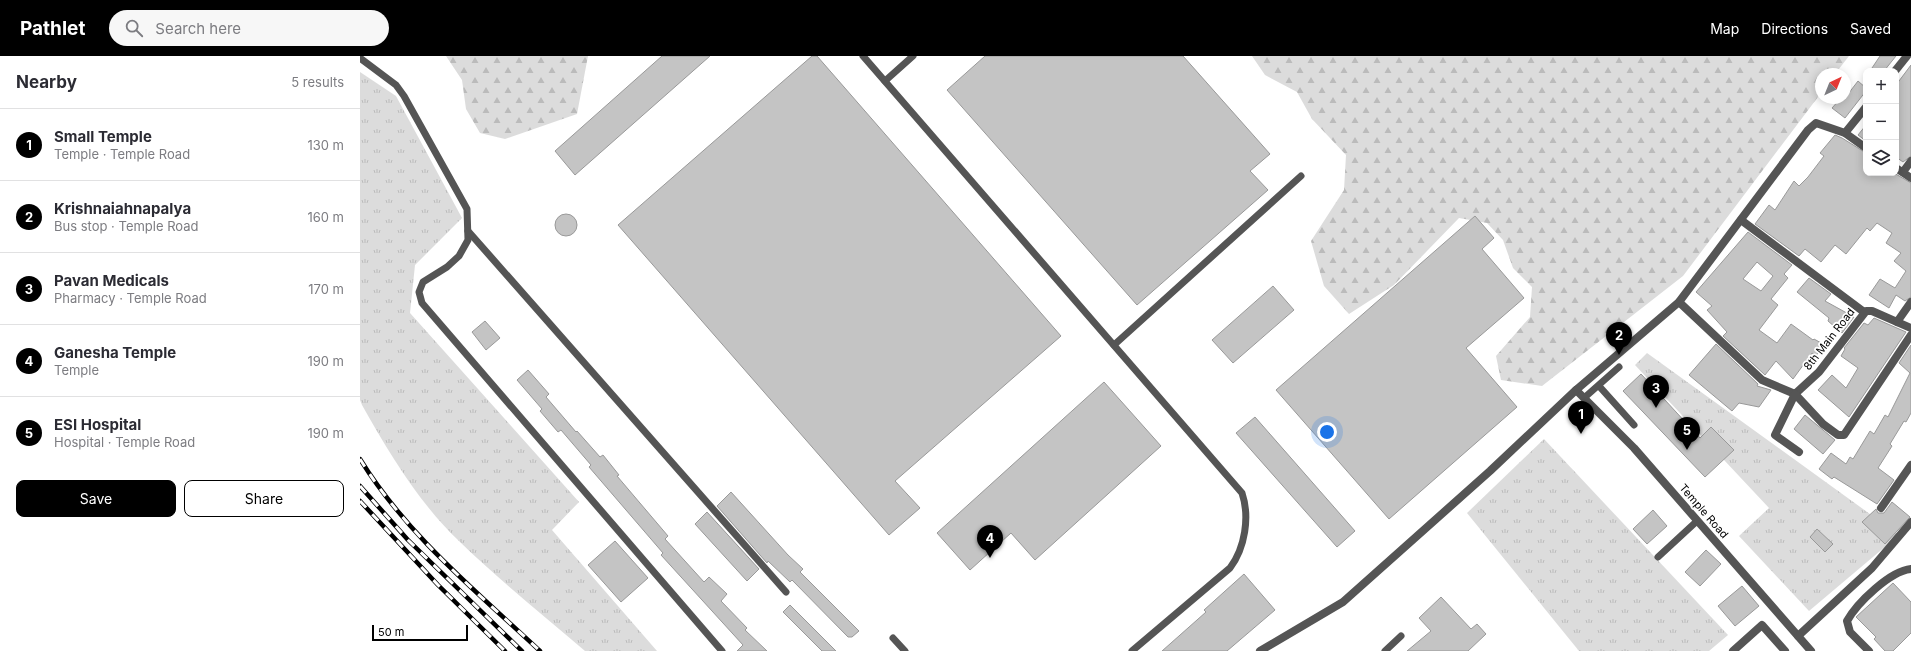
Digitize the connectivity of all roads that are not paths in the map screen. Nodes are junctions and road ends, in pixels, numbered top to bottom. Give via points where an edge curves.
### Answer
1 (863, 56) edge
2 (913, 56) edge
3 (1908, 56) edge
4 (360, 58) edge
5 (1898, 68) edge
6 (885, 81) junction
7 (1863, 111) edge
8 (1845, 133) junction
9 (1863, 146) edge
10 (1911, 161) edge
11 (1899, 170) edge
12 (1301, 176) dead end
13 (1911, 178) edge
14 (1740, 220) junction
15 (468, 231) junction
16 (1679, 302) junction
17 (1911, 302) edge
18 (1864, 312) junction
19 (1897, 322) junction
20 (1911, 328) edge
21 (1911, 335) edge
22 (1114, 345) junction
23 (1619, 367) dead end
24 (1599, 386) junction
25 (1576, 390) junction
26 (1795, 394) junction
27 (1584, 398) junction
28 (1634, 425) dead end
29 (1799, 452) dead end
30 (1911, 465) edge
31 (1881, 508) dead end
32 (1697, 521) junction
33 (1911, 522) edge
34 (1658, 557) dead end
35 (1911, 569) edge
36 (786, 592) dead end
37 (1401, 636) dead end
38 (1798, 636) junction
39 (893, 638) dead end
40 (722, 651) edge
41 (905, 651) edge
42 (1132, 651) edge
43 (1260, 651) edge
44 (1385, 651) edge
45 (1733, 651) edge
46 (1785, 651) edge
47 (1811, 651) edge
48 (1869, 651) edge

1 - 6 lane
2 - 6 lane
3 - 5 street
4 - 15 lane via 396,85 404,96 467,209
6 - 22 lane
7 - 8 street
8 - 9 street
8 - 14 street via 1816,123
10 - 11 street
11 - 13 street
12 - 22 lane
14 - 16 street
14 - 18 street
15 - 36 lane
15 - 40 lane via 468,240 459,256 423,282 419,292 422,304
16 - 25 street
16 - 26 street via 1762,380
17 - 19 street
18 - 19 street, 8th Main Road via 1872,311
18 - 26 street, 8th Main Road via 1819,372
19 - 20 street, 8th Main Road
21 - 26 street via 1844,435 1838,435 1823,424
22 - 42 lane via 1242,493 1246,505 1241,546 1230,568
23 - 24 lane
24 - 27 lane
24 - 28 lane
25 - 27 street, Temple Road
25 - 43 street via 1490,471 1343,602
26 - 29 street via 1775,435
27 - 32 street, Temple Road via 1634,448
30 - 31 street
32 - 34 lane
32 - 38 street, Temple Road
33 - 38 street via 1872,568
35 - 48 street via 1890,577 1852,612 1846,621 1850,632
37 - 44 lane
38 - 47 street, Temple Road
39 - 41 lane
45 - 46 street via 1762,626

